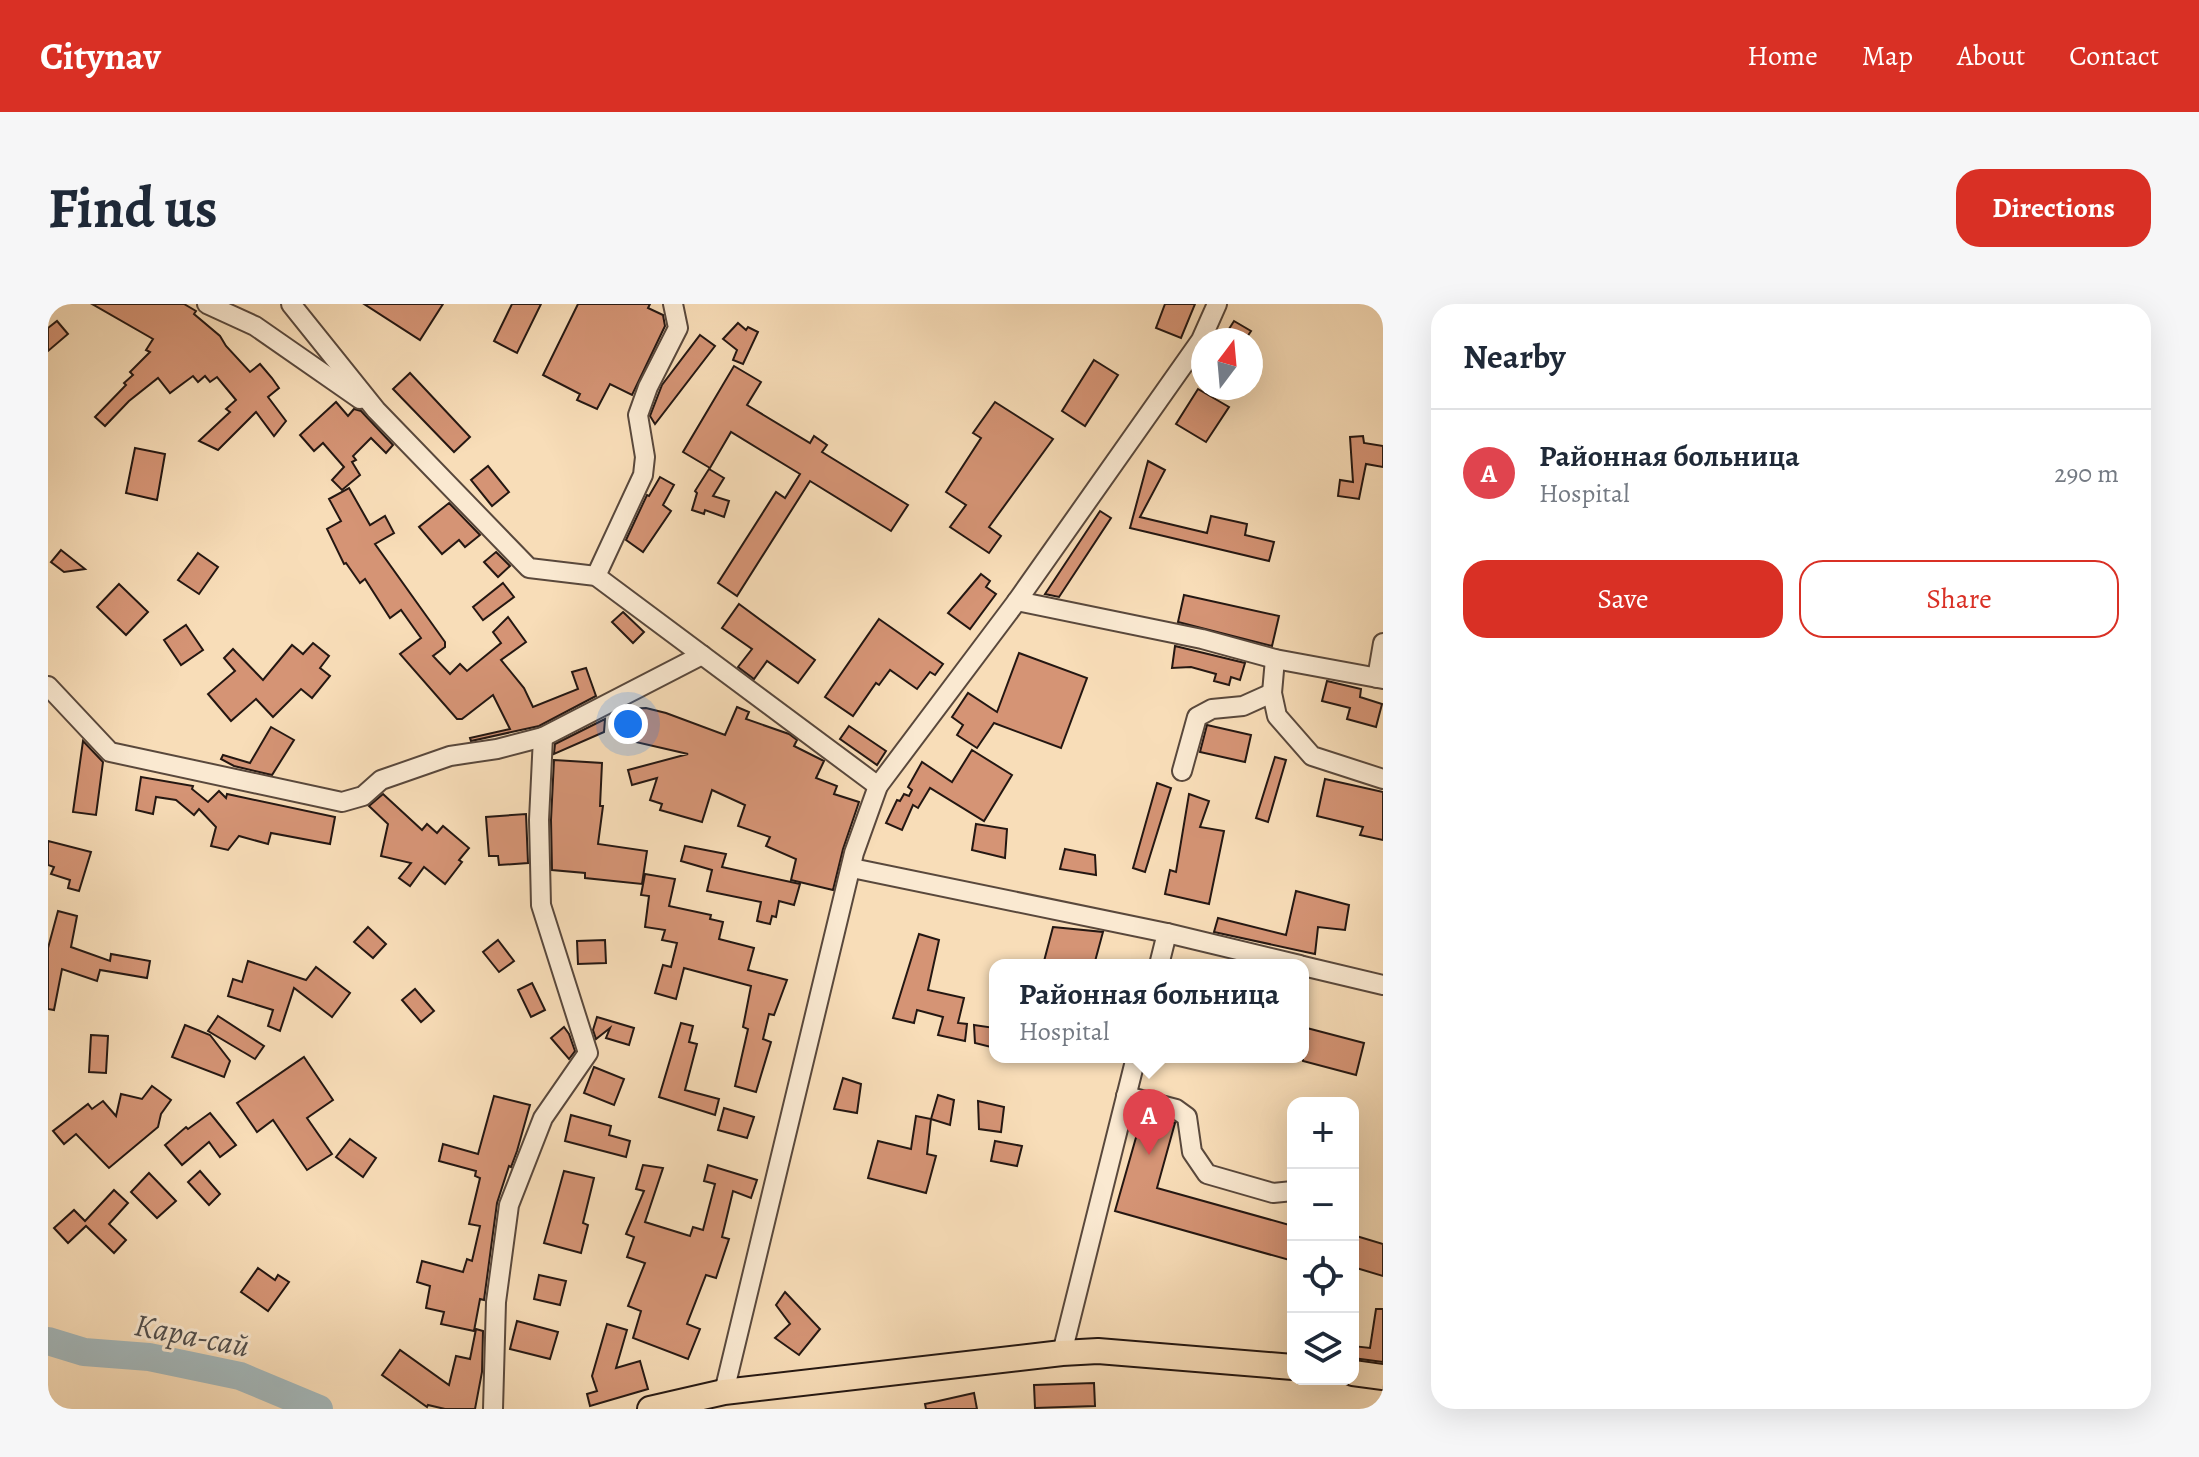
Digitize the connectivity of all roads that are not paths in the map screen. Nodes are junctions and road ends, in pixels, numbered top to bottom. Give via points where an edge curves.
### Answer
1 (207, 304) edge
2 (291, 304) edge
3 (673, 304) edge
4 (1217, 304) edge
5 (376, 410) junction
6 (596, 576) junction
7 (1017, 601) junction
8 (1383, 643) edge
9 (702, 655) junction
10 (1275, 659) junction
11 (1380, 678) edge
12 (48, 686) edge
13 (1272, 693) junction
14 (543, 737) junction
15 (1182, 771) dead end
16 (1383, 779) edge
17 (878, 786) junction
18 (852, 868) junction
19 (1167, 933) junction
20 (1160, 959) edge
21 (1277, 959) edge
22 (1309, 967) edge
23 (1383, 985) edge
24 (1134, 1063) edge
25 (1126, 1096) junction
26 (1287, 1192) edge
27 (1062, 1353) junction
28 (1287, 1367) edge
29 (1359, 1374) edge
30 (1383, 1377) edge
31 (724, 1392) junction
32 (493, 1409) edge
33 (650, 1409) edge

1 - 5 street via 255,326
2 - 5 street
3 - 6 street via 678,328 638,415 643,475
4 - 7 street via 1201,340
5 - 6 street via 529,568
6 - 9 street
7 - 10 street
7 - 17 street
8 - 11 street
9 - 14 street
9 - 17 street
10 - 11 street
10 - 13 street
12 - 14 street via 110,752 342,802 363,796 381,780 450,756
13 - 15 street via 1197,717
13 - 16 street via 1277,716 1312,756
14 - 32 street via 541,905 588,1053 543,1118 509,1205 496,1302
17 - 18 street
18 - 19 street
18 - 31 street
19 - 20 street
19 - 21 street
22 - 23 street
24 - 25 street
25 - 26 street via 1187,1117 1192,1152 1207,1174 1273,1193
25 - 27 street
27 - 28 main road via 1098,1351
27 - 31 main road
29 - 30 main road
31 - 33 main road

